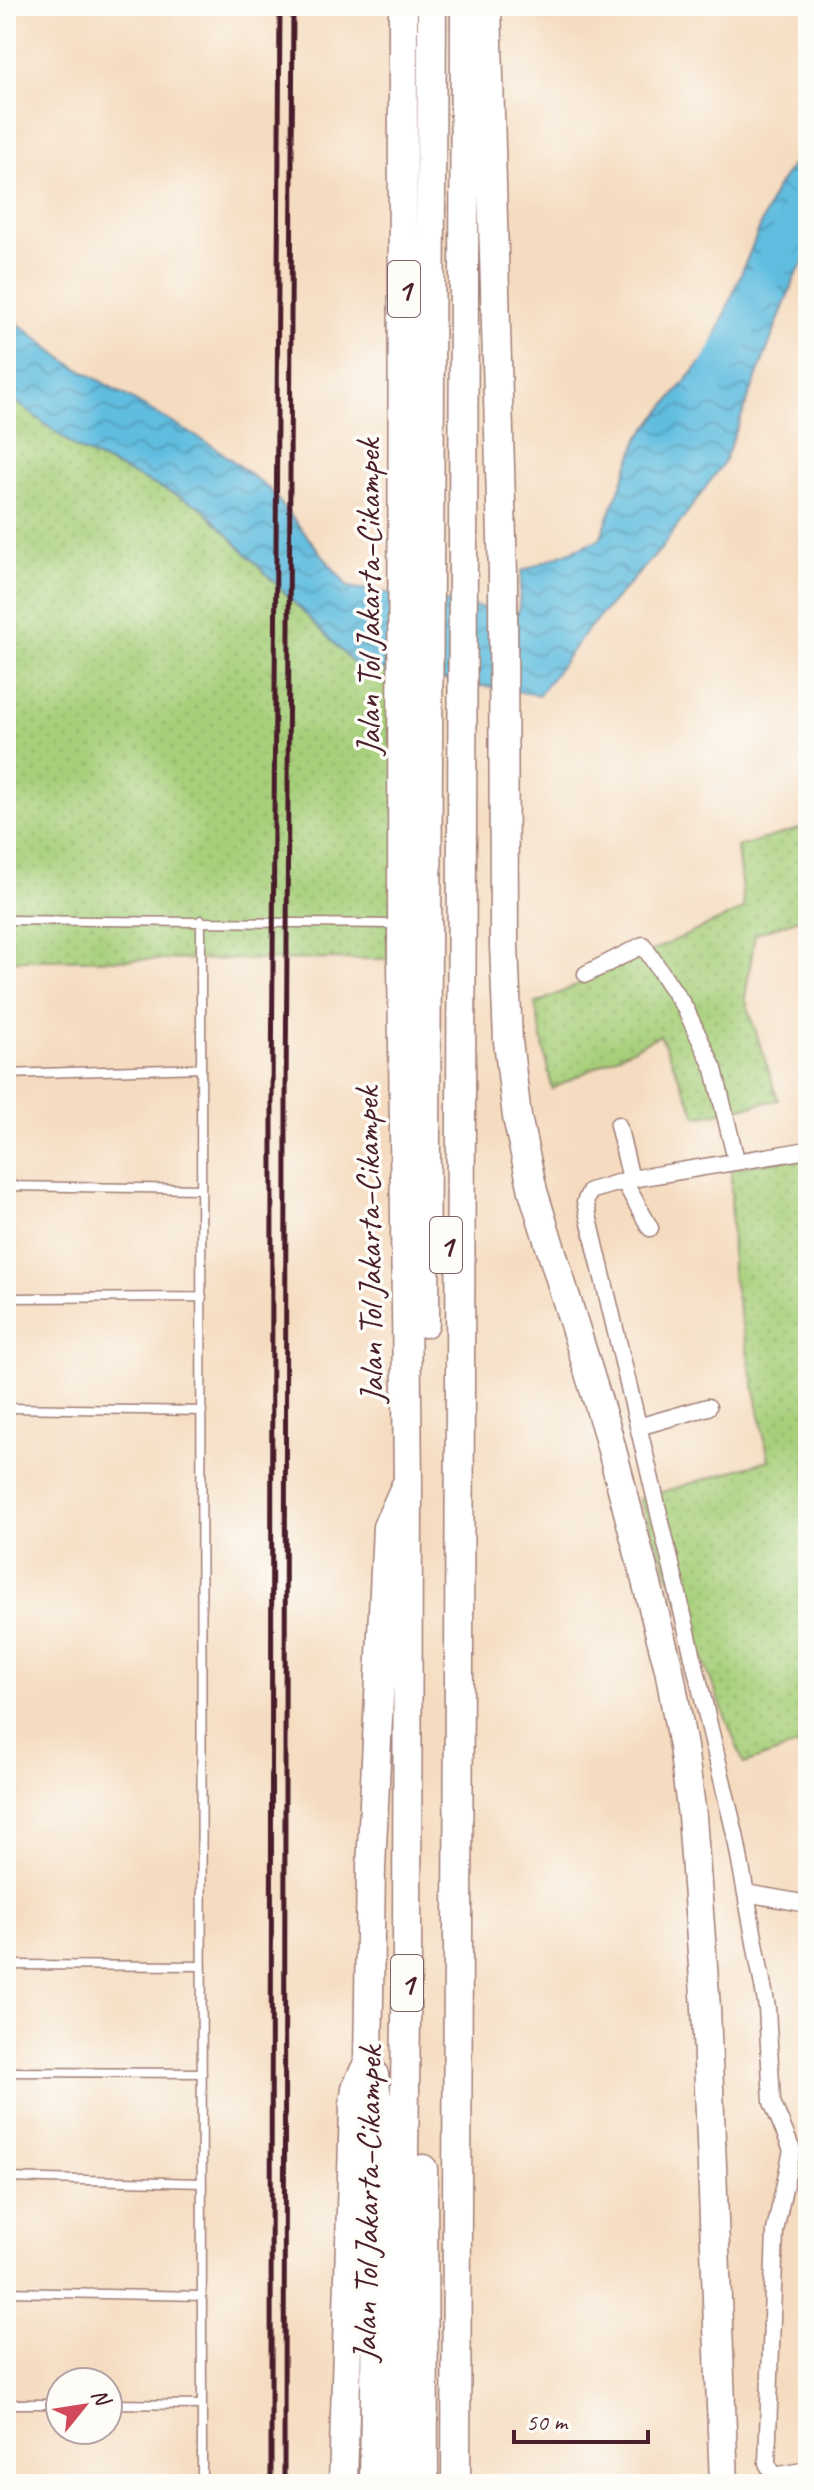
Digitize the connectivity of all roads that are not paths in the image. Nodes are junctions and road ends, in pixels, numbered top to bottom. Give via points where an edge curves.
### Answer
1 (403, 6) edge
2 (432, 6) edge
3 (449, 6) edge
4 (465, 6) edge
5 (487, 6) edge
6 (6, 920) edge
7 (201, 920) junction
8 (402, 924) junction
9 (586, 974) dead end
10 (201, 1068) junction
11 (6, 1074) edge
12 (618, 1125) dead end
13 (808, 1150) edge
14 (736, 1160) junction
15 (628, 1180) junction
16 (6, 1186) edge
17 (201, 1189) junction
18 (650, 1228) dead end
19 (202, 1297) junction
20 (6, 1298) edge
21 (708, 1407) dead end
22 (6, 1408) edge
23 (202, 1411) junction
24 (638, 1427) junction
25 (408, 1481) junction
26 (746, 1893) junction
27 (808, 1904) edge
28 (6, 1965) edge
29 (202, 1966) junction
30 (368, 2063) junction
31 (6, 2072) edge
32 (202, 2073) junction
33 (6, 2178) edge
34 (202, 2183) junction
35 (6, 2292) edge
36 (202, 2296) junction
37 (6, 2404) edge
38 (44, 2404) edge
39 (124, 2404) edge
40 (202, 2405) junction
41 (800, 2476) edge
42 (202, 2484) edge
43 (343, 2484) edge
44 (374, 2484) edge
45 (399, 2484) edge
46 (424, 2484) edge
47 (446, 2484) edge
48 (456, 2484) edge
49 (724, 2484) edge

1 - 8 highway, Jalan Tol Jakarta–Cikampek / 1
2 - 46 highway, 1 via 436,130 422,1909
3 - 47 highway, 1
4 - 48 highway, 1
5 - 49 highway via 503,574 508,1041 533,1191 607,1431 669,1669 692,1816 706,2008
6 - 7 lane
7 - 8 lane
7 - 10 lane
8 - 25 highway, Jalan Tol Jakarta–Cikampek / 1
9 - 14 street via 643,945 685,1008 714,1069
10 - 11 lane
10 - 17 lane
12 - 15 street
13 - 14 street
14 - 15 street
15 - 18 street
15 - 24 street via 590,1191 585,1202
16 - 17 lane
17 - 19 lane
19 - 20 lane
19 - 23 lane
21 - 24 street
22 - 23 lane
23 - 29 lane
24 - 26 street
25 - 30 highway via 387,1527
25 - 45 highway, Jalan Tol Jakarta–Cikampek / 1
26 - 27 street
26 - 41 street via 767,2008 772,2102 792,2150 775,2231 767,2463 774,2476
28 - 29 lane
29 - 32 lane
30 - 43 highway via 354,2105
30 - 44 highway via 378,2105
31 - 32 lane
32 - 34 lane
33 - 34 lane
34 - 36 lane
35 - 36 lane
36 - 40 lane
37 - 38 lane
39 - 40 lane
40 - 42 lane

